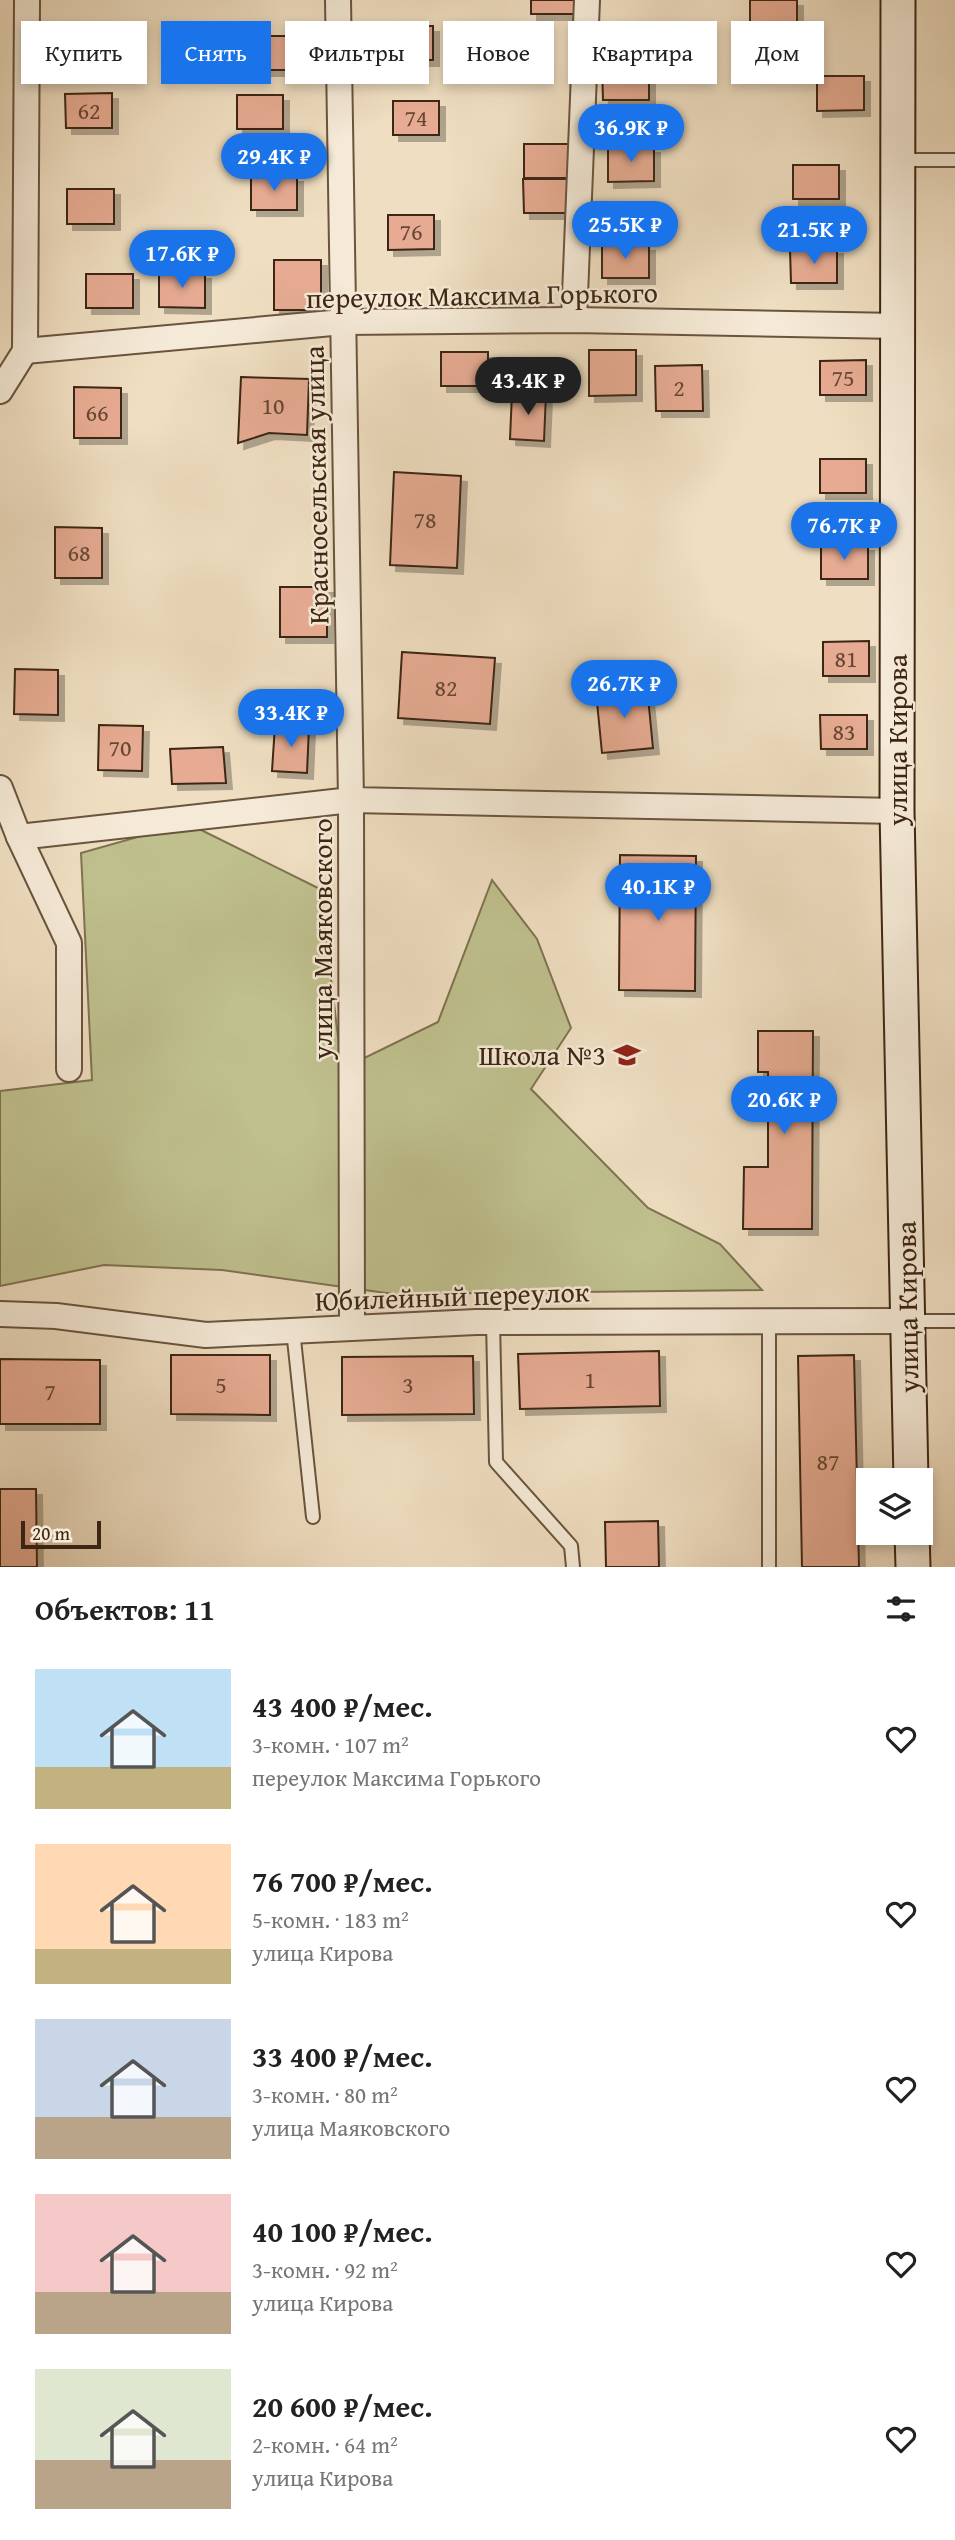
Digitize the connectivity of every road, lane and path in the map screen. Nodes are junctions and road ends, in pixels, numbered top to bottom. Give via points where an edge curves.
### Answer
1 (27, 0) edge
2 (338, 0) edge
3 (587, 0) edge
4 (898, 0) edge
5 (898, 160) junction
6 (955, 160) edge
7 (574, 320) junction
8 (342, 322) junction
9 (898, 326) junction
10 (25, 351) junction
11 (0, 391) edge
12 (0, 788) edge
13 (351, 800) junction
14 (897, 811) junction
15 (19, 837) junction
16 (69, 1069) dead end
17 (0, 1314) edge
18 (493, 1321) junction
19 (769, 1321) junction
20 (907, 1321) junction
21 (955, 1321) edge
22 (352, 1327) junction
23 (293, 1330) junction
24 (911, 1468) edge
25 (313, 1517) dead end
26 (912, 1545) edge
27 (573, 1567) edge
28 (769, 1567) edge
29 (913, 1567) edge

1 - 10 street
2 - 8 street, Красносельская улица
3 - 7 street
4 - 5 street, улица Кирова
5 - 6 lane
5 - 9 street, улица Кирова
7 - 8 street, переулок Максима Горького
7 - 9 street, переулок Максима Горького
8 - 10 street, переулок Максима Горького
8 - 13 street, Красносельская улица
9 - 14 street, улица Кирова
10 - 11 street
12 - 15 street
13 - 14 street
13 - 15 street, улица Маяковского
13 - 22 street, улица Маяковского
14 - 20 street, улица Кирова
15 - 16 street via 69,943
17 - 23 street, Юбилейный переулок via 56,1316 206,1335
18 - 19 street, Юбилейный переулок
18 - 22 street, Юбилейный переулок
18 - 27 lane via 496,1462 571,1546
19 - 20 street, Юбилейный переулок
19 - 28 lane
20 - 21 lane
20 - 24 street, улица Кирова
22 - 23 street, Юбилейный переулок
23 - 25 lane
26 - 29 street

